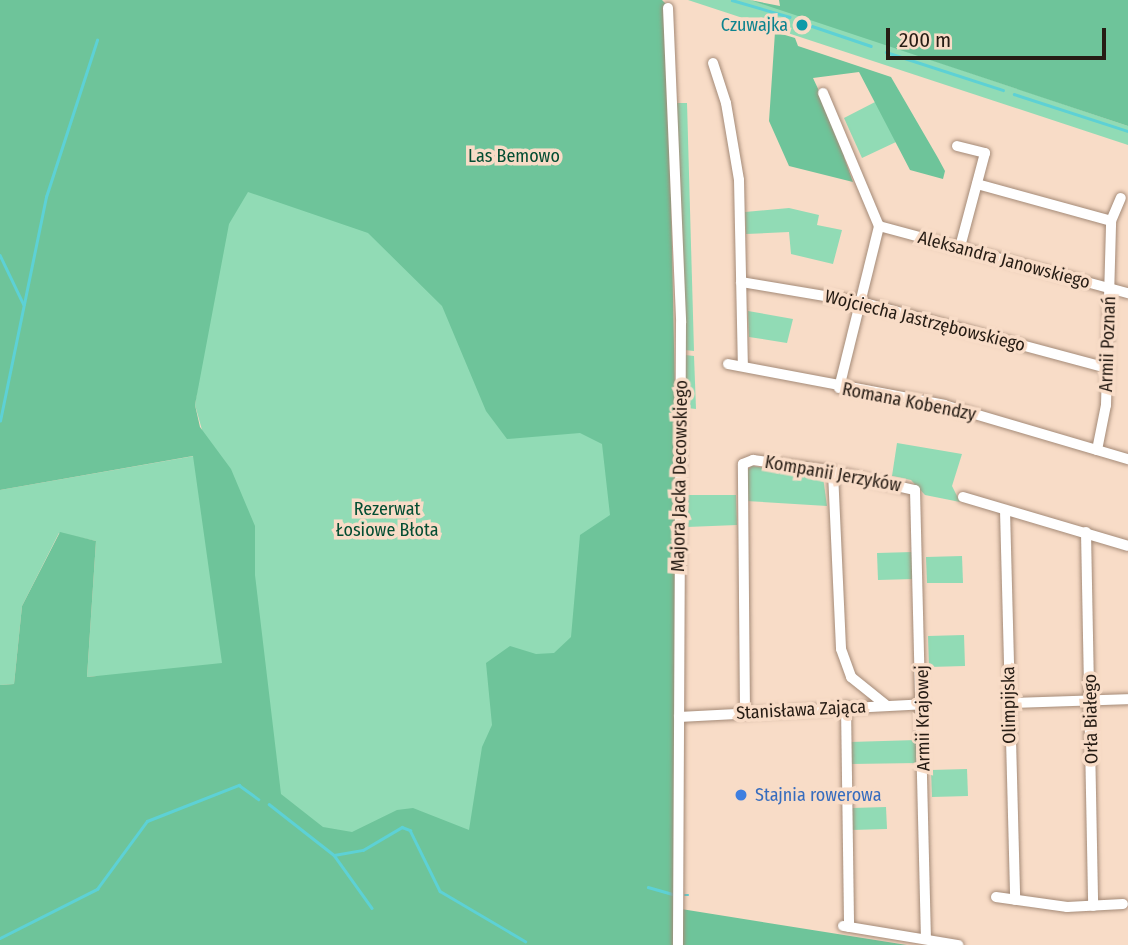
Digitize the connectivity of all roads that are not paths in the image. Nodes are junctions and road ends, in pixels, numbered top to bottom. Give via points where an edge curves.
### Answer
1 (668, 8) dead end
2 (713, 63) dead end
3 (823, 93) dead end
4 (957, 146) dead end
5 (977, 184) junction
6 (1121, 198) dead end
7 (1111, 221) junction
8 (879, 226) junction
9 (960, 247) junction
10 (741, 282) junction
11 (1110, 289) junction
12 (1128, 293) edge
13 (861, 302) junction
14 (728, 364) dead end
15 (743, 366) junction
16 (1108, 368) junction
17 (839, 388) junction
18 (1097, 450) junction
19 (1128, 459) edge
20 (833, 472) junction
21 (918, 497) joint
22 (963, 497) dead end
23 (1005, 510) junction
24 (1086, 532) junction
25 (1128, 545) edge
26 (1128, 699) edge
27 (1091, 701) junction
28 (1010, 703) junction
29 (923, 704) junction
30 (886, 705) junction
31 (846, 706) junction
32 (745, 712) junction
33 (679, 717) junction
34 (996, 897) dead end
35 (1015, 900) junction
36 (1123, 904) dead end
37 (1093, 906) junction
38 (926, 939) junction
39 (678, 945) edge
40 (958, 945) edge

1 - 33 street, Majora Jacka Decowskiego via 681,323
2 - 10 street via 738,174
3 - 8 street
4 - 5 street via 985,153
5 - 7 street
5 - 9 street
6 - 7 street, Armii Poznań
7 - 11 street, Armii Poznań
8 - 9 street, Aleksandra Janowskiego
8 - 13 street
9 - 11 street, Aleksandra Janowskiego
10 - 13 street, Wojciecha Jastrzębowskiego
10 - 15 street
11 - 12 street, Aleksandra Janowskiego
11 - 16 street, Armii Poznań
13 - 16 street, Wojciecha Jastrzębowskiego
13 - 17 street
14 - 15 street, Romana Kobendzy
15 - 17 street, Romana Kobendzy via 751,372
16 - 18 street, Armii Poznań
17 - 18 street, Romana Kobendzy via 944,405
18 - 19 street, Romana Kobendzy
20 - 21 street, Kompanii Jerzyków via 903,484
20 - 30 street via 841,649 851,677
20 - 32 street, Kompanii Jerzyków via 753,460 743,464
21 - 29 street, Armii Krajowej
22 - 23 street
23 - 24 street
23 - 28 street, Olimpijska
24 - 25 street
24 - 27 street, Orła Białego
26 - 27 street
27 - 28 street
27 - 37 street, Orła Białego
28 - 35 street, Olimpijska
29 - 30 street, Stanisława Zająca
29 - 38 street, Armii Krajowej
30 - 31 street, Stanisława Zająca
31 - 32 street, Stanisława Zająca
31 - 38 street via 846,927
32 - 33 street, Stanisława Zająca
33 - 39 street, Majora Jacka Decowskiego
34 - 35 street
35 - 37 street
36 - 37 street
38 - 40 street

